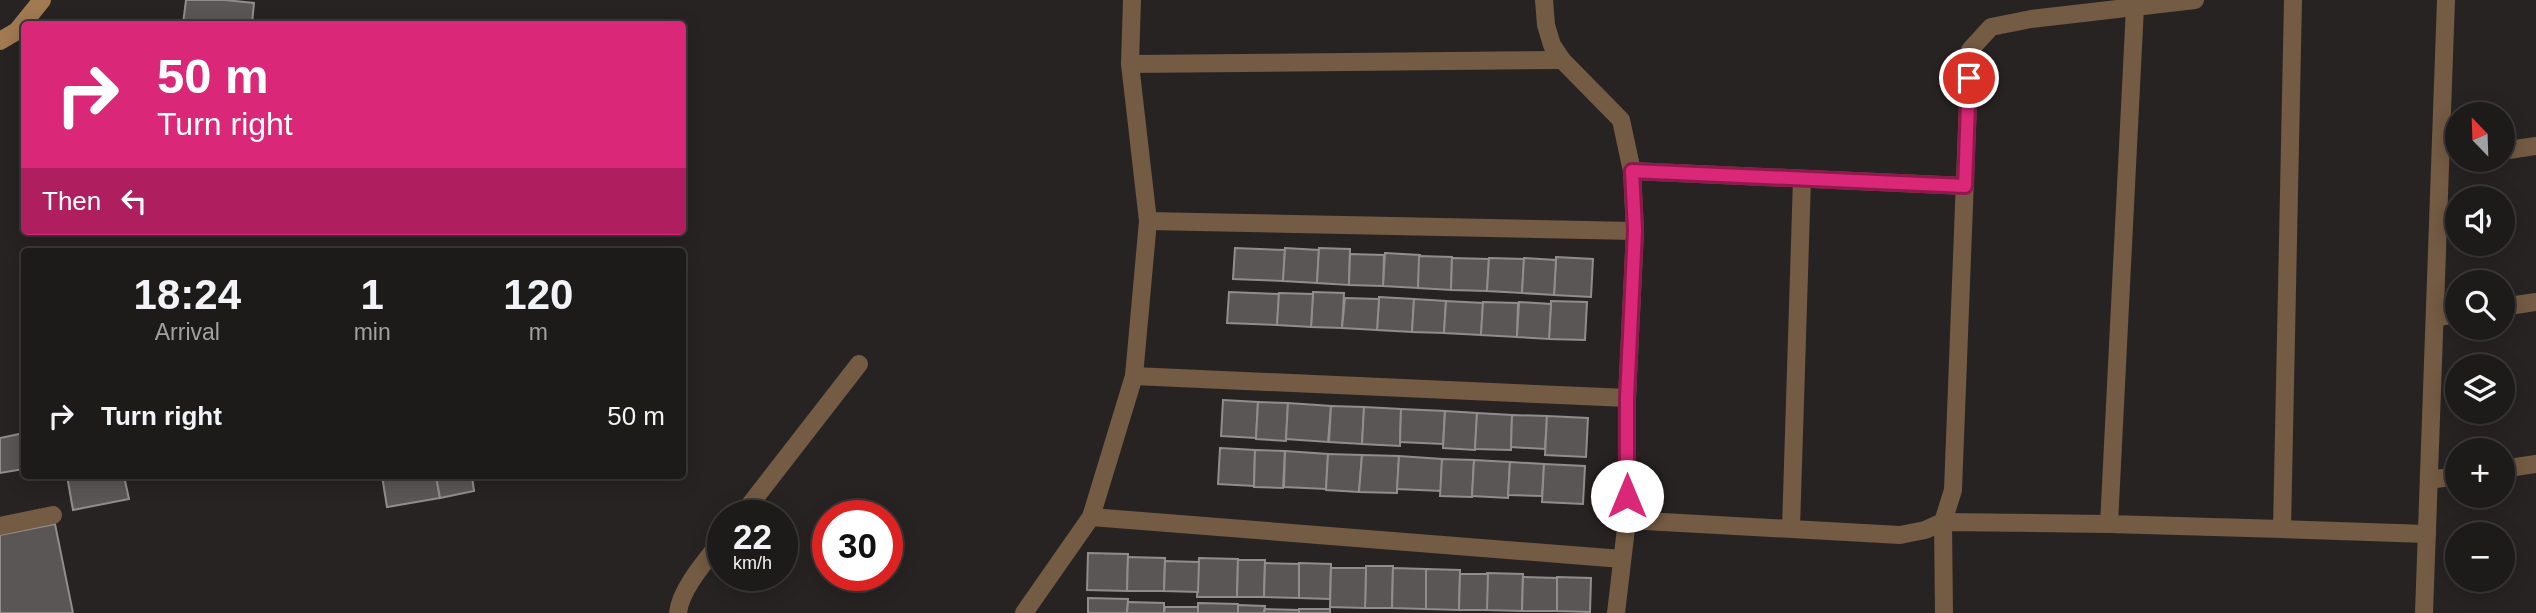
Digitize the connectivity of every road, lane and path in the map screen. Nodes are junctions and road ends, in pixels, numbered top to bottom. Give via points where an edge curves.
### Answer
1 (42, 0) edge
2 (1132, 0) edge
3 (1545, 0) edge
4 (2195, 0) edge
5 (2293, 0) edge
6 (2446, 0) edge
7 (2135, 7) junction
8 (25, 21) edge
9 (21, 26) edge
10 (0, 41) edge
11 (1562, 60) junction
12 (1130, 64) junction
13 (2448, 102) edge
14 (2536, 146) edge
15 (2515, 149) edge
16 (1632, 171) junction
17 (2448, 172) edge
18 (1802, 179) junction
19 (1965, 186) junction
20 (1148, 221) junction
21 (1635, 230) junction
22 (2536, 302) edge
23 (2515, 305) edge
24 (2445, 316) edge
25 (2435, 318) junction
26 (859, 364) dead end
27 (1134, 376) junction
28 (1627, 398) junction
29 (2536, 464) edge
30 (2515, 467) edge
31 (2445, 478) edge
32 (2429, 480) junction
33 (753, 500) edge
34 (53, 515) dead end
35 (1091, 517) junction
36 (1627, 520) junction
37 (1943, 522) junction
38 (2109, 524) junction
39 (0, 526) edge
40 (1791, 528) junction
41 (2282, 529) junction
42 (2427, 534) junction
43 (707, 559) edge
44 (1622, 559) junction
45 (677, 613) edge
46 (1024, 613) edge
47 (1616, 613) edge
48 (1944, 613) edge
49 (2424, 613) edge

1 - 8 street
2 - 12 street
3 - 11 street via 1546,25
4 - 7 street
5 - 41 street
6 - 13 street
7 - 19 street via 1991,27 1970,50
7 - 38 street
9 - 10 street
11 - 12 street
11 - 16 street via 1621,120
12 - 20 street
14 - 15 street
16 - 18 street
16 - 21 street
17 - 25 street
18 - 19 street
18 - 40 street
19 - 37 street via 1953,490
20 - 21 street
20 - 27 street
21 - 28 street
22 - 23 street
24 - 25 street
25 - 32 street
26 - 33 street
27 - 28 street
27 - 35 street
28 - 36 street
29 - 30 street
31 - 32 street
32 - 42 street
34 - 39 street
35 - 44 street
35 - 46 street
36 - 40 street
36 - 44 street
37 - 38 street
37 - 40 street via 1900,535
37 - 48 street
38 - 41 street
41 - 42 street
42 - 49 street
43 - 45 street
44 - 47 street

